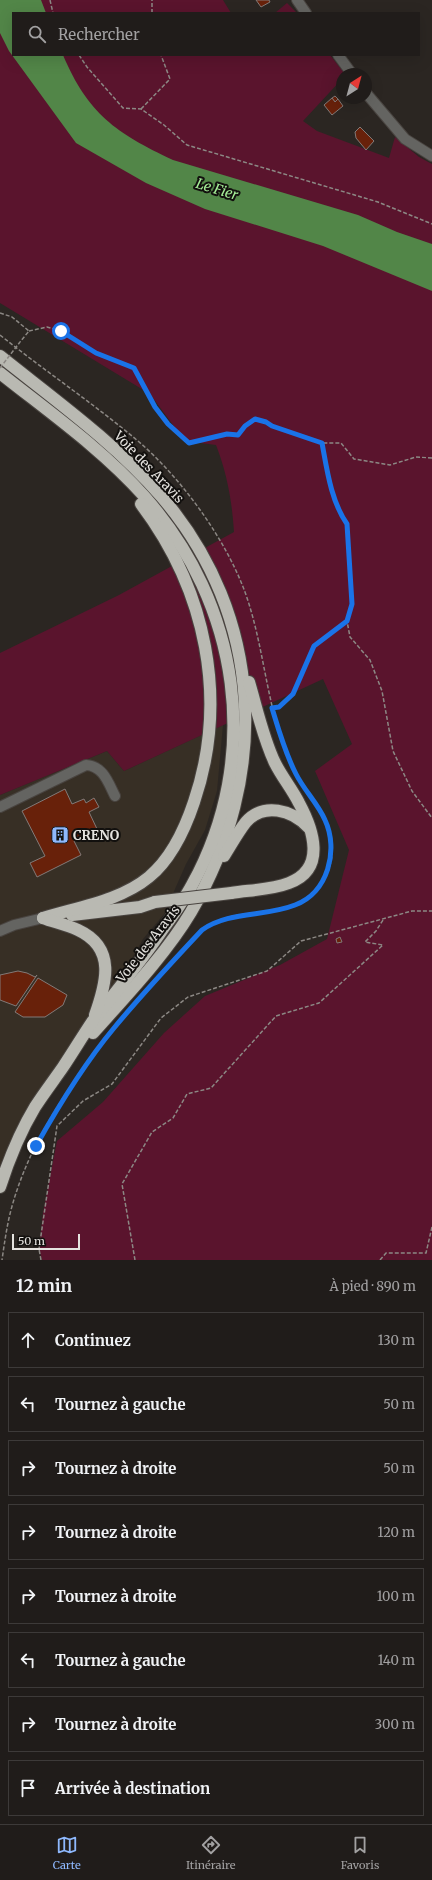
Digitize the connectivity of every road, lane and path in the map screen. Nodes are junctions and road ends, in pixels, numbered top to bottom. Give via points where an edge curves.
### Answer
1 (50, 0) edge
2 (152, 0) edge
3 (297, 0) edge
4 (53, 12) edge
5 (152, 12) edge
6 (305, 12) edge
7 (80, 56) edge
8 (161, 56) edge
9 (339, 56) edge
10 (348, 68) edge
11 (372, 100) edge
12 (141, 109) junction
13 (432, 156) edge
14 (432, 224) edge
15 (0, 313) edge
16 (29, 331) junction
17 (0, 335) edge
18 (0, 356) edge
19 (0, 368) edge
20 (0, 372) edge
21 (322, 443) junction
22 (432, 458) edge
23 (112, 465) junction
24 (347, 621) junction
25 (237, 643) junction
26 (272, 708) junction
27 (115, 796) dead end
28 (0, 807) edge
29 (432, 818) edge
30 (311, 832) junction
31 (128, 891) junction
32 (199, 896) junction
33 (155, 902) junction
34 (432, 911) edge
35 (42, 918) junction
36 (384, 919) junction
37 (0, 931) edge
38 (92, 1023) junction
39 (57, 1075) junction
40 (0, 1187) edge
41 (432, 1227) edge
42 (2, 1260) edge
43 (41, 1260) edge
44 (135, 1260) edge
45 (380, 1260) edge

1 - 4 path
2 - 5 path
3 - 6 street
7 - 12 path via 122,108
8 - 12 path via 170,79
9 - 10 street
11 - 13 street via 405,139
12 - 14 path via 188,145 378,202
15 - 16 path via 12,317
16 - 19 path, bridge
16 - 21 path via 47,328 61,331 96,353 134,368 155,407 168,424 189,443 227,434 238,435 255,419
17 - 26 path via 141,443 178,482 205,516 226,550 245,592
18 - 25 highway, Voie des Aravis via 94,432 160,495 183,524 211,570 222,594
20 - 23 highway, Voie des Aravis
21 - 22 path via 341,443 354,459 390,465 416,457
21 - 24 path via 334,498 347,524 352,604
23 - 31 highway via 160,531 185,579 203,632 210,689 210,722 205,764 187,820 175,845 157,870
23 - 38 highway, Voie des Aravis via 158,513 177,538 202,583 218,623 227,657 232,688 232,763 216,830 192,884 161,933
24 - 26 path via 314,646 293,694 279,707
24 - 29 path via 350,637 370,660 382,691 393,751 412,792
25 - 30 highway via 269,748 302,809
25 - 32 highway, Voie des Aravis via 246,700 243,761 227,833
26 - 42 path via 293,769 326,821 332,851 325,877 308,898 295,905 228,918 210,925 115,1027 79,1076 29,1159 8,1220
27 - 28 street via 104,775 94,766 86,765
30 - 32 highway via 300,819 284,811 267,810 254,815 239,832
30 - 33 highway, bridge via 314,849 312,859 309,867 298,878 280,886
31 - 33 highway
31 - 35 highway
32 - 39 highway, Voie des Aravis via 174,938
33 - 35 highway
34 - 36 path via 412,911
35 - 37 street
35 - 38 highway via 83,933 93,941 102,954 106,979
36 - 43 path via 301,941 267,971 188,997 161,1018 112,1084 83,1101 56,1126 39,1249
36 - 44 path via 365,942 383,945 360,967 319,1003 276,1016 211,1088 187,1094 173,1118 152,1132 122,1184
38 - 39 highway, Voie des Aravis
39 - 40 highway, Voie des Aravis via 24,1129
41 - 45 path via 426,1253 386,1253

